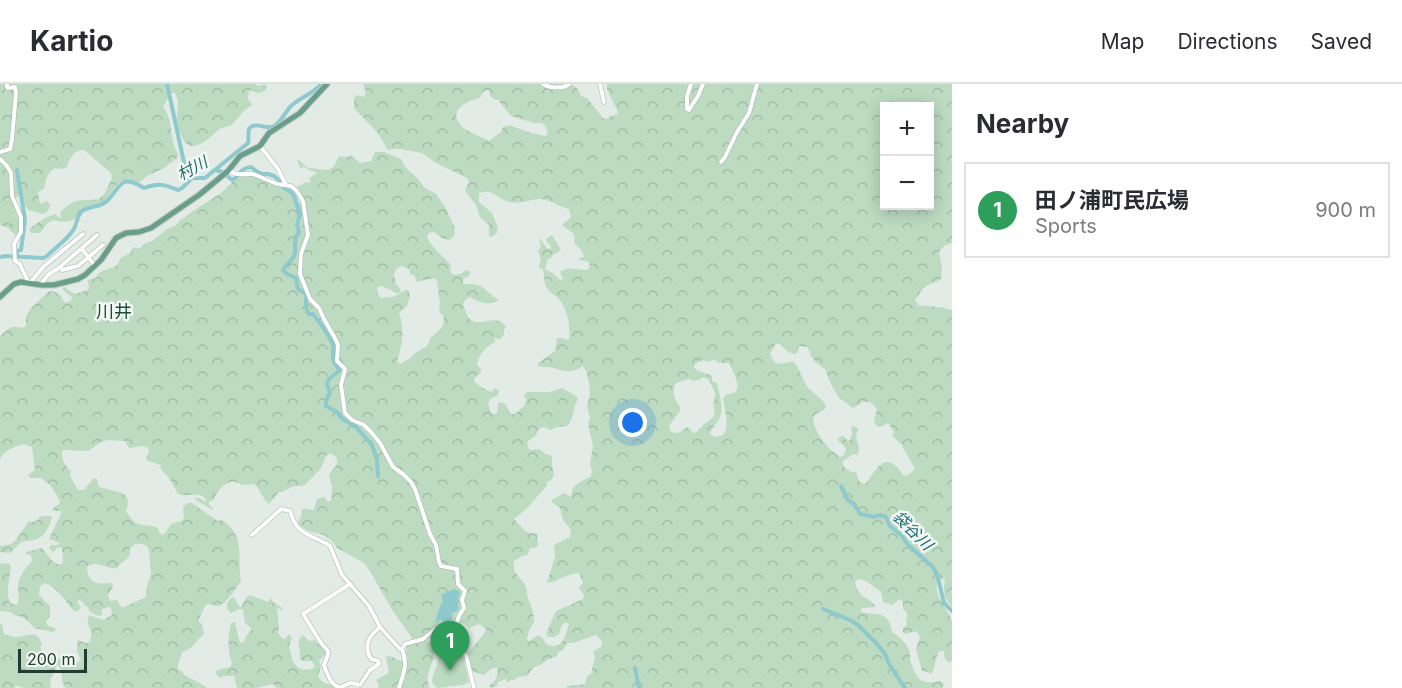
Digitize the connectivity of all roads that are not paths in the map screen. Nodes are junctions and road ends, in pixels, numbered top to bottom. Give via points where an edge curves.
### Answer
1 (7, 84) edge
2 (327, 84) edge
3 (543, 84) edge
4 (570, 84) edge
5 (600, 84) edge
6 (691, 84) edge
7 (703, 84) edge
8 (757, 84) edge
9 (604, 102) dead end
10 (260, 146) junction
11 (0, 152) edge
12 (0, 159) edge
13 (721, 162) dead end
14 (228, 171) junction
15 (286, 185) junction
16 (83, 234) dead end
17 (97, 235) dead end
18 (103, 245) dead end
19 (66, 249) junction
20 (82, 249) junction
21 (72, 257) junction
22 (88, 257) junction
23 (78, 266) junction
24 (95, 266) junction
25 (43, 267) junction
26 (60, 267) junction
27 (49, 274) junction
28 (85, 275) junction
29 (29, 283) junction
30 (41, 285) junction
31 (0, 297) edge
32 (252, 535) dead end
33 (350, 584) junction
34 (380, 627) junction
35 (441, 630) junction
36 (402, 649) junction
37 (338, 688) edge
38 (399, 688) edge
39 (474, 688) edge

1 - 11 street via 8,88 16,89 12,139 10,149
2 - 10 main road via 307,108 269,133
3 - 4 street
5 - 9 street
6 - 7 street via 687,110
8 - 13 street via 749,113
10 - 14 main road via 240,156
10 - 15 street
12 - 29 street via 11,173 12,196 22,222 14,244 15,261
14 - 15 street
14 - 24 main road via 151,228 116,238
15 - 35 street via 294,187 304,204 308,235 300,274 310,299 320,308 337,342 337,361 345,369 345,413 371,432 393,467 411,482 439,562 441,566 456,568 457,582 465,591 464,608 455,628
16 - 19 street
17 - 20 street
18 - 22 street
19 - 21 street
19 - 25 street
20 - 21 street
20 - 22 street
21 - 26 street
22 - 23 street
22 - 24 street
23 - 26 street via 62,270
23 - 28 street
24 - 28 main road
25 - 27 street
25 - 29 street
26 - 27 street
27 - 30 street
28 - 30 main road
29 - 30 main road
29 - 31 main road via 15,284
32 - 33 street via 280,509 290,511 295,526 330,546 339,571
33 - 34 street
33 - 37 street via 303,614 328,651 325,670
34 - 36 street
34 - 37 street via 368,639 367,647 371,658 379,664 360,685 350,683
35 - 36 street via 435,629
35 - 39 street via 445,640 466,656
36 - 38 street via 406,666

